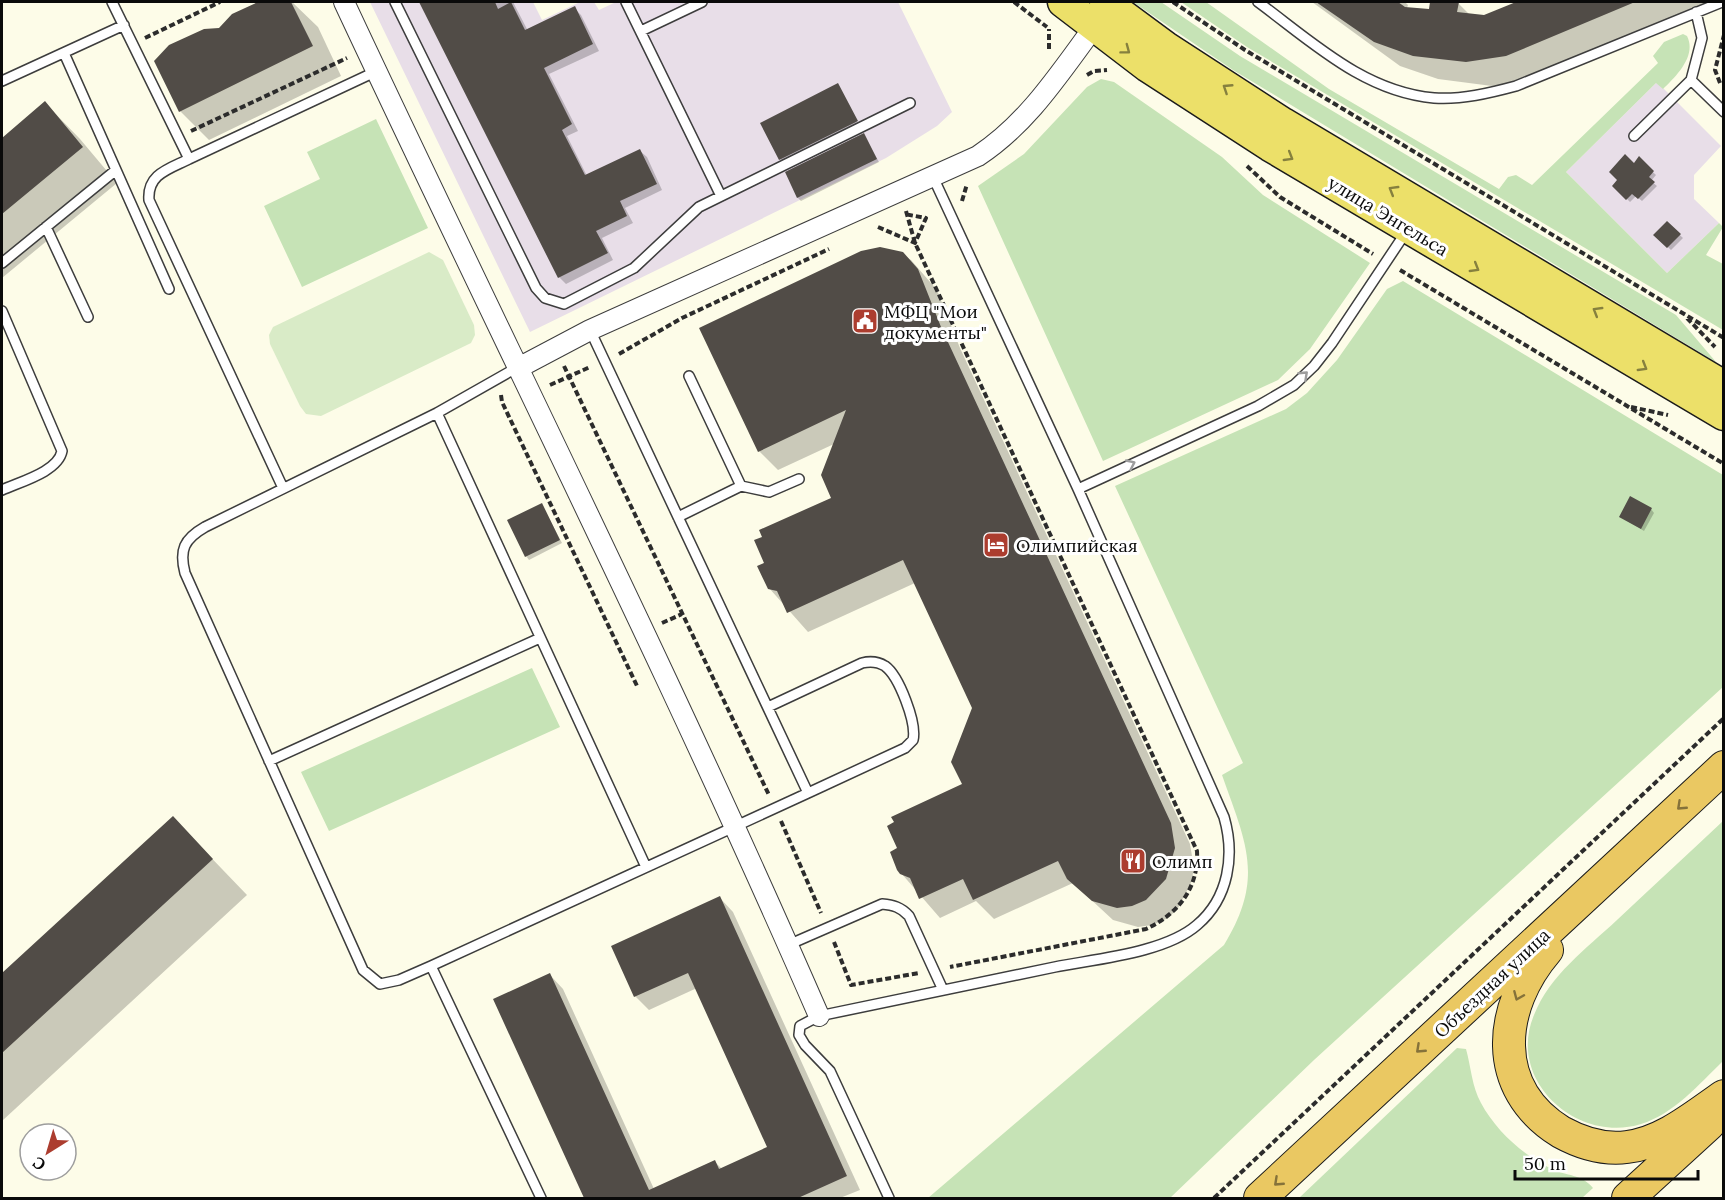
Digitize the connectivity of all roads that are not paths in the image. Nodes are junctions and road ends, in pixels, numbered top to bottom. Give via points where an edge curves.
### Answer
1 (112, 2) edge
2 (344, 2) edge
3 (395, 2) edge
4 (626, 2) edge
5 (702, 2) edge
6 (1063, 2) edge
7 (1258, 2) edge
8 (1722, 2) edge
9 (1705, 5) edge
10 (1103, 11) edge
11 (1696, 12) junction
12 (124, 25) junction
13 (641, 32) junction
14 (64, 53) junction
15 (376, 71) junction
16 (1691, 80) junction
17 (4, 81) edge
18 (910, 103) dead end
19 (1724, 112) edge
20 (1634, 136) dead end
21 (189, 159) junction
22 (116, 170) junction
23 (933, 177) junction
24 (721, 196) junction
25 (1415, 218) junction
26 (46, 227) junction
27 (2, 263) edge
28 (169, 289) dead end
29 (2, 311) edge
30 (88, 317) dead end
31 (590, 330) junction
32 (520, 367) junction
33 (689, 376) dead end
34 (1724, 386) edge
35 (436, 413) junction
36 (1724, 415) edge
37 (799, 479) dead end
38 (741, 486) junction
39 (283, 488) junction
40 (1078, 489) junction
41 (2, 490) edge
42 (678, 517) junction
43 (540, 638) junction
44 (768, 707) junction
45 (269, 761) junction
46 (1724, 767) edge
47 (808, 793) junction
48 (736, 826) junction
49 (1632, 852) junction
50 (646, 867) junction
51 (788, 945) junction
52 (432, 966) junction
53 (943, 990) junction
54 (819, 1016) junction
55 (1724, 1096) edge
56 (1724, 1110) edge
57 (541, 1198) edge
58 (889, 1198) edge
59 (1260, 1198) edge
60 (1628, 1198) edge

1 - 12 lane
2 - 15 street
3 - 24 lane via 536,288 546,298 564,304 624,275 687,216
4 - 13 lane
5 - 13 lane
6 - 10 main road, улица Энгельса
7 - 11 lane via 1351,71 1378,85 1435,98 1486,94 1516,86
8 - 9 lane
9 - 11 lane
10 - 23 street via 1021,122 978,156
10 - 25 main road, улица Энгельса via 1212,110
11 - 16 lane via 1702,38
12 - 14 lane
12 - 21 lane
13 - 24 lane
14 - 17 lane
14 - 22 lane
15 - 21 lane
15 - 32 street
16 - 19 lane
16 - 20 lane
18 - 24 lane
21 - 39 lane via 158,174 151,182 149,200
22 - 26 lane
22 - 28 lane
23 - 31 street
23 - 40 lane
34 -> 25 main road, улица Энгельса
25 -> 36 main road, улица Энгельса
40 -> 25 lane via 1258,406 1294,385 1332,343
26 - 27 lane
26 - 30 lane
29 - 41 lane via 62,451 53,466
31 - 32 street
31 - 42 lane
32 - 35 lane
32 - 48 street
33 - 38 lane
35 - 39 lane
35 - 43 lane
37 - 38 lane via 770,492
38 - 42 lane
39 - 45 lane via 192,534 184,543 181,556 185,573
40 - 53 lane via 1224,817 1230,855 1228,871 1208,914 1184,934 1151,947
42 - 44 lane
43 - 45 lane
43 - 50 lane
44 - 47 lane
44 - 47 lane via 872,661 891,672 914,720 913,740 905,748
45 - 52 lane via 363,970 380,984
46 -> 49 highway, Объездная улица
47 - 48 lane
48 - 50 lane
48 - 51 street
49 -> 55 highway via 1522,985 1509,1026 1509,1056 1517,1084 1533,1108 1552,1126 1577,1141 1602,1147 1628,1147 1657,1139
49 -> 59 highway, Объездная улица
50 - 52 lane
51 - 53 lane via 882,904 892,905 909,916
51 - 54 street
52 - 57 lane
53 - 54 lane
54 - 58 lane via 800,1026 799,1035 830,1071
56 - 60 highway

